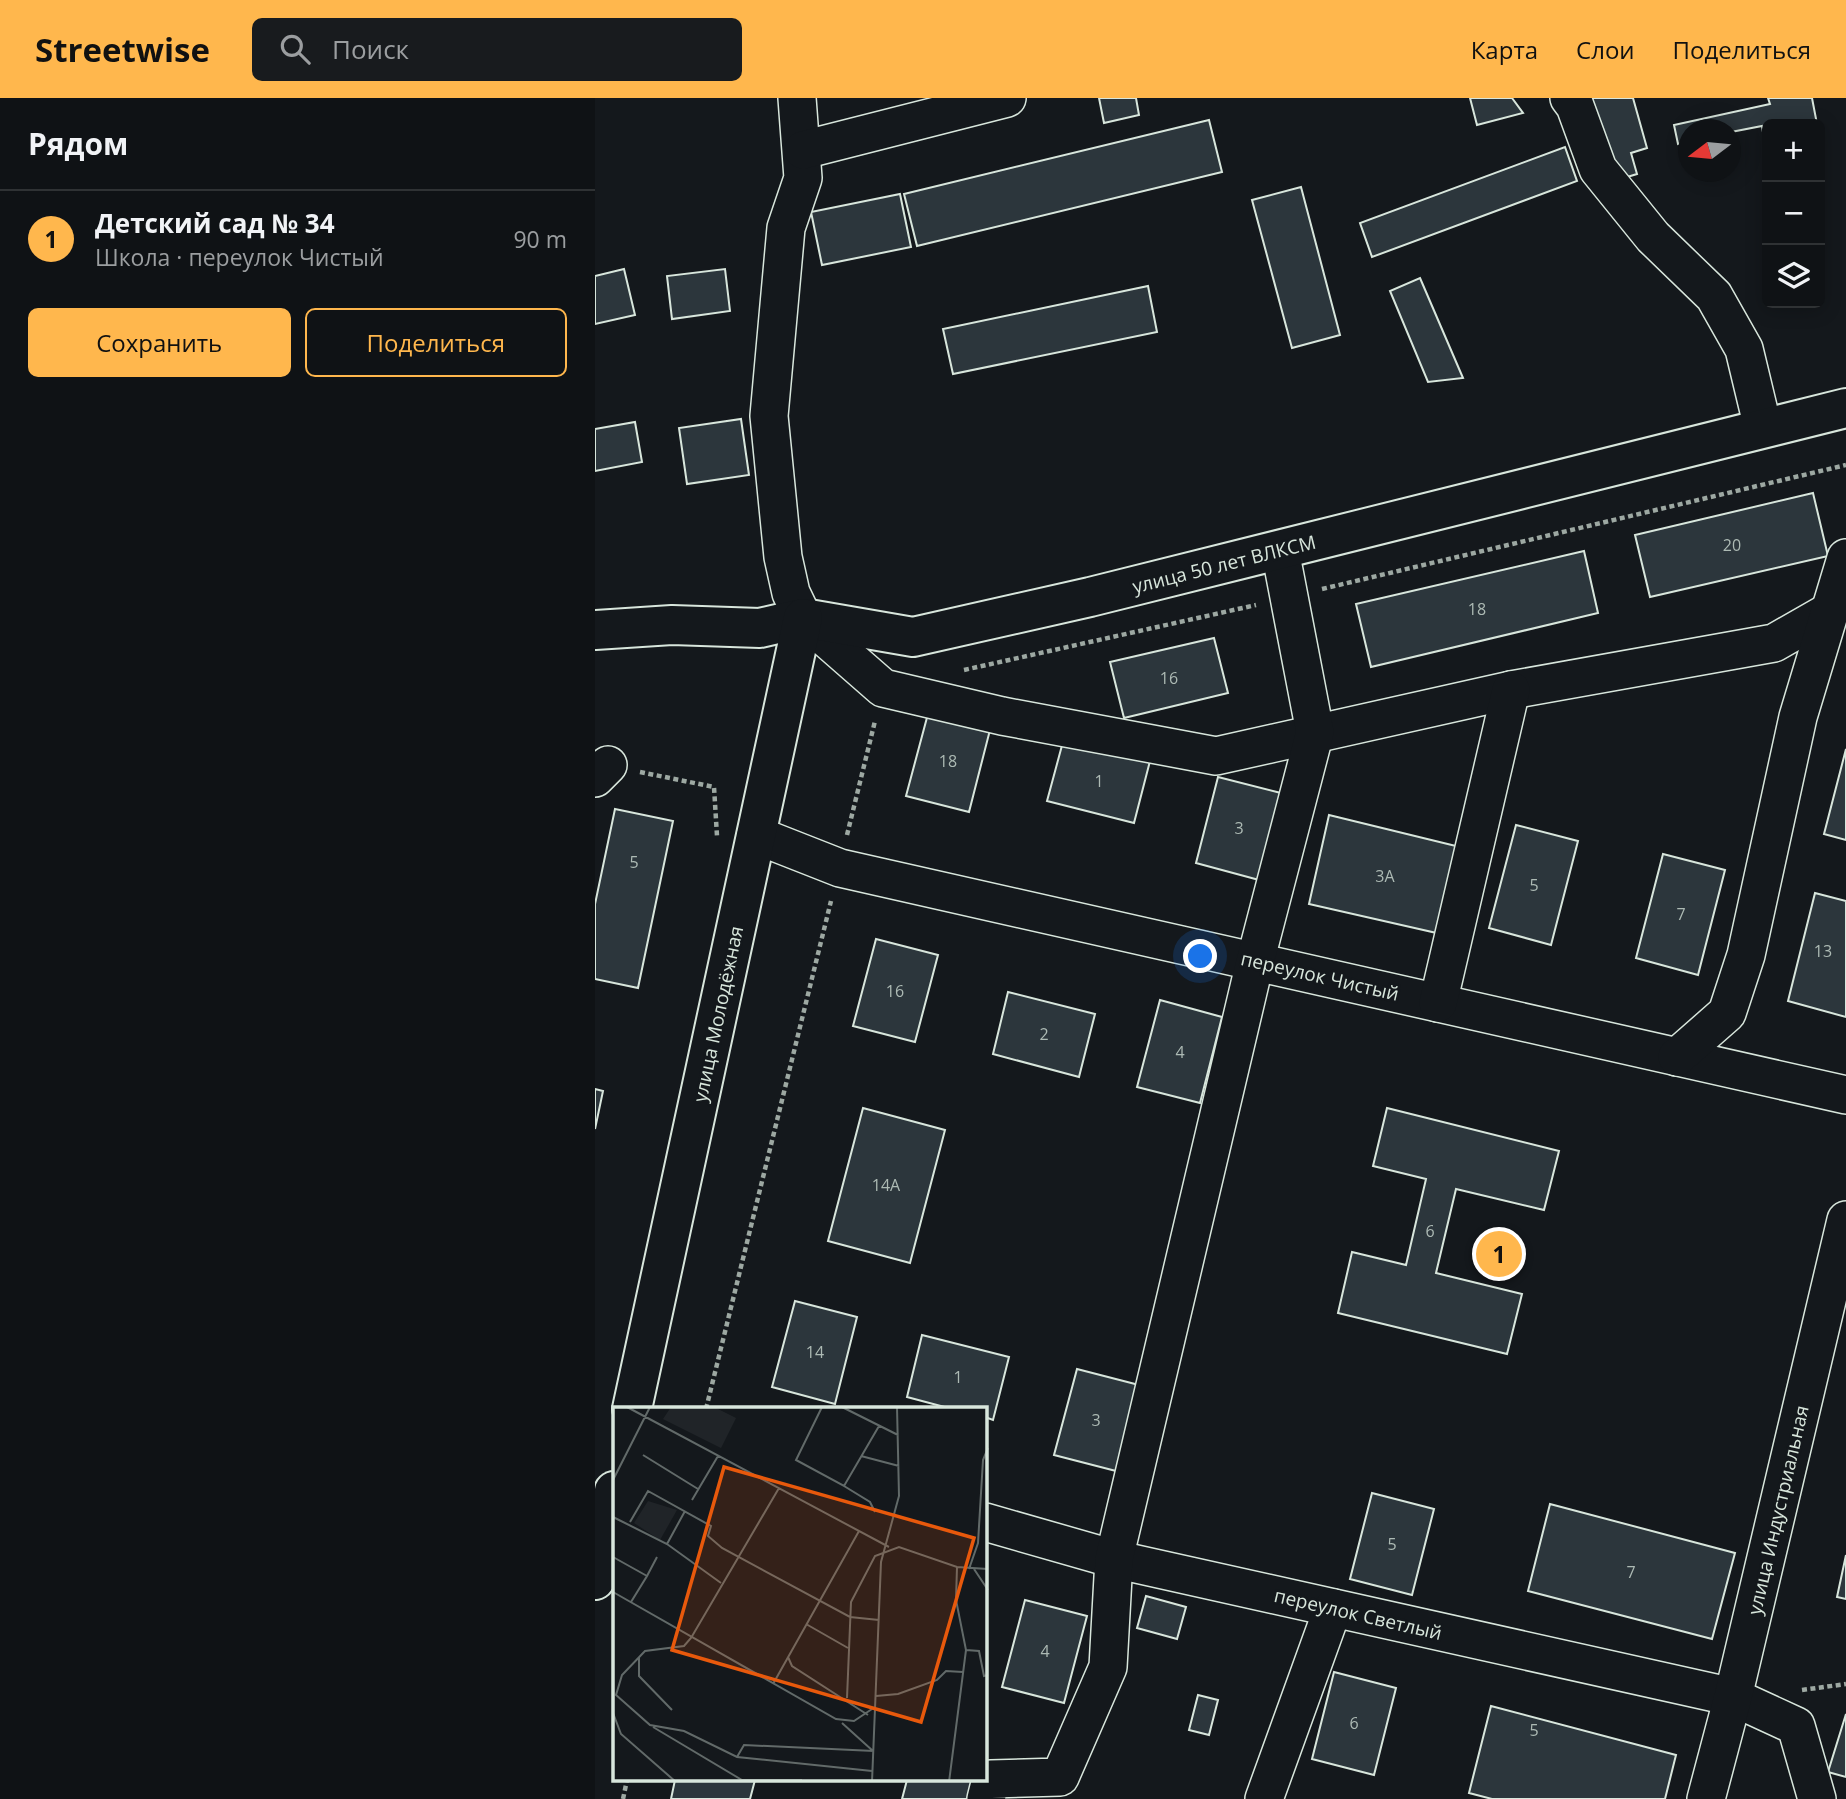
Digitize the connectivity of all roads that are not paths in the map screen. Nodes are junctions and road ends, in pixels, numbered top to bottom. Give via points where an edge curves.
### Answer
1 (797, 98) edge
2 (1007, 98) edge
3 (1569, 98) edge
4 (803, 150) junction
5 (1841, 413) edge
6 (1763, 428) junction
7 (1280, 550) junction
8 (1846, 558) edge
9 (1830, 611) junction
10 (803, 618) junction
11 (595, 630) edge
12 (1511, 690) junction
13 (1315, 732) junction
14 (756, 835) junction
15 (1255, 962) junction
16 (1438, 1003) junction
17 (1677, 1057) junction
18 (1846, 1095) edge
19 (1846, 1220) edge
20 (632, 1407) edge
21 (613, 1496) edge
22 (987, 1522) edge
23 (1114, 1559) junction
24 (595, 1580) edge
25 (1333, 1608) junction
26 (1733, 1697) junction
27 (986, 1799) edge
28 (1264, 1799) edge
29 (1706, 1799) edge
30 (1817, 1799) edge

1 - 4 street
2 - 4 street
3 - 6 street via 1598,169 1653,237 1714,296 1744,349
4 - 10 street via 803,178 786,228 769,416 783,557 791,593
5 - 6 main road, улица 50 лет ВЛКСМ
6 - 7 main road, улица 50 лет ВЛКСМ
7 - 10 main road, улица 50 лет ВЛКСМ via 913,637
7 - 13 street
8 - 9 street
9 - 12 street via 1773,643
9 - 17 street via 1798,717 1746,955 1727,1013
10 - 11 main road, улица 50 лет ВЛКСМ via 760,628 672,625
10 - 13 street via 883,688 1002,716 1216,756
10 - 14 main road, улица Молодёжная
12 - 13 street
12 - 16 street
13 - 15 street
14 - 15 street, переулок Чистый via 840,868
14 - 20 main road, улица Молодёжная
15 - 16 street, переулок Чистый
15 - 23 street
16 - 17 street, переулок Чистый
17 - 18 street, переулок Чистый
19 - 26 street, улица Индустриальная
21 - 24 main road
22 - 23 street, переулок Светлый
23 - 25 street, переулок Светлый
23 - 27 street via 1108,1667 1060,1777 991,1779
25 - 26 street, переулок Светлый
25 - 28 street
26 - 29 street, улица Индустриальная
26 - 30 street, переулок Светлый via 1796,1726

